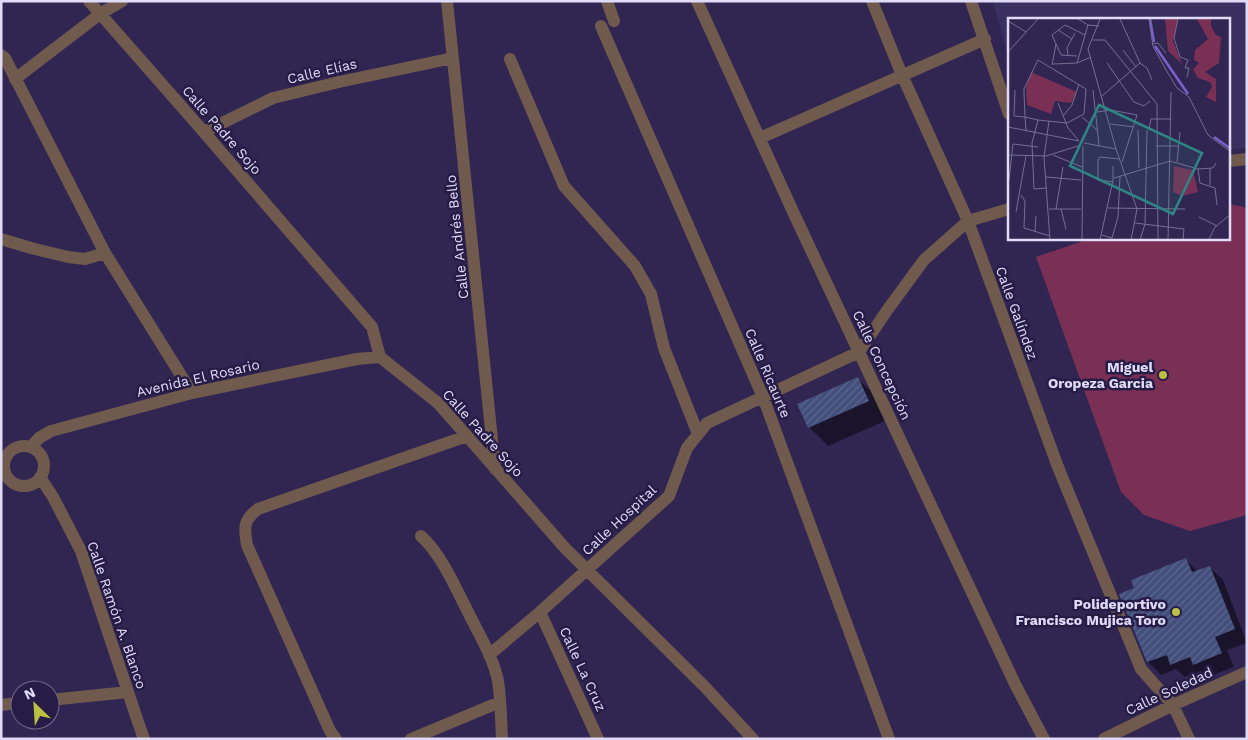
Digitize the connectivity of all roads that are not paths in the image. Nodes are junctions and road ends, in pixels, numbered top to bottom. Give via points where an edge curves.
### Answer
1 (89, 1) edge
2 (122, 1) edge
3 (447, 1) edge
4 (607, 1) edge
5 (697, 1) edge
6 (872, 1) edge
7 (971, 1) edge
8 (100, 14) junction
9 (614, 20) dead end
10 (601, 26) dead end
11 (985, 39) junction
12 (1, 55) edge
13 (453, 58) junction
14 (510, 59) dead end
15 (902, 75) junction
16 (15, 79) junction
17 (1008, 111) edge
18 (204, 132) junction
19 (760, 138) junction
20 (1247, 159) edge
21 (1230, 160) edge
22 (1008, 209) edge
23 (968, 221) junction
24 (1, 239) edge
25 (105, 253) junction
26 (859, 352) junction
27 (380, 357) junction
28 (192, 393) junction
29 (763, 397) junction
30 (698, 434) junction
31 (467, 436) junction
32 (31, 447) junction
33 (4, 456) edge
34 (496, 469) junction
35 (40, 477) junction
36 (5, 483) edge
37 (421, 536) dead end
38 (587, 570) junction
39 (540, 612) junction
40 (490, 655) junction
41 (1247, 672) edge
42 (128, 692) junction
43 (60, 699) edge
44 (500, 702) junction
45 (1173, 705) junction
46 (144, 739) edge
47 (336, 739) edge
48 (411, 739) edge
49 (502, 739) edge
50 (598, 739) edge
51 (753, 739) edge
52 (889, 739) edge
53 (1044, 739) edge
54 (1104, 739) edge
55 (1189, 739) edge

1 - 8 street, Calle Padre Sojo
2 - 8 street
3 - 13 street, Calle Andrés Bello
4 - 9 street
5 - 19 street, Calle Concepción
6 - 15 street, Calle Galíndez
7 - 11 street
8 - 16 street
8 - 18 street, Calle Padre Sojo
10 - 29 street, Calle Ricaurte
11 - 15 street
11 - 17 street
12 - 16 street
13 - 18 street, Calle Elías via 273,98
13 - 34 street, Calle Andrés Bello
14 - 30 street via 564,186 635,266 651,294 664,348
15 - 19 street
15 - 23 street, Calle Galíndez
16 - 25 street
18 - 27 street, Calle Padre Sojo via 372,327
19 - 26 street, Calle Concepción
20 - 21 street
22 - 23 street
23 - 26 street via 924,260
23 - 45 street, Calle Galíndez via 1058,467 1141,669
24 - 25 street via 68,257 85,259
25 - 28 street
26 - 29 street, Calle Hospital
26 - 53 street, Calle Concepción
27 - 28 street, Avenida El Rosario
27 - 31 street, Calle Padre Sojo via 438,403
28 - 32 street, Avenida El Rosario via 51,431
29 - 30 street, Calle Hospital via 707,423
29 - 52 street, Calle Ricaurte
30 - 38 street, Calle Hospital via 687,448 669,496
31 - 34 street, Calle Padre Sojo
31 - 47 street via 258,509 249,516 246,545
32 - 33 street, Avenida El Rosario via 18,447
32 - 35 street via 43,460
33 - 36 street, Avenida El Rosario
34 - 38 street, Calle Padre Sojo
35 - 36 street, Avenida El Rosario via 24,485
35 - 42 street, Calle Ramón A. Blanco via 81,551
37 - 40 street via 429,543 453,582
38 - 39 street, Calle Hospital
38 - 51 street, Calle Padre Sojo
39 - 40 street, Calle Hospital
39 - 50 street, Calle La Cruz
40 - 44 street
41 - 45 street, Calle Soledad
42 - 43 street
42 - 46 street, Calle Ramón A. Blanco
44 - 48 street
44 - 49 street
45 - 54 street, Calle Soledad
45 - 55 street, Calle Galíndez

